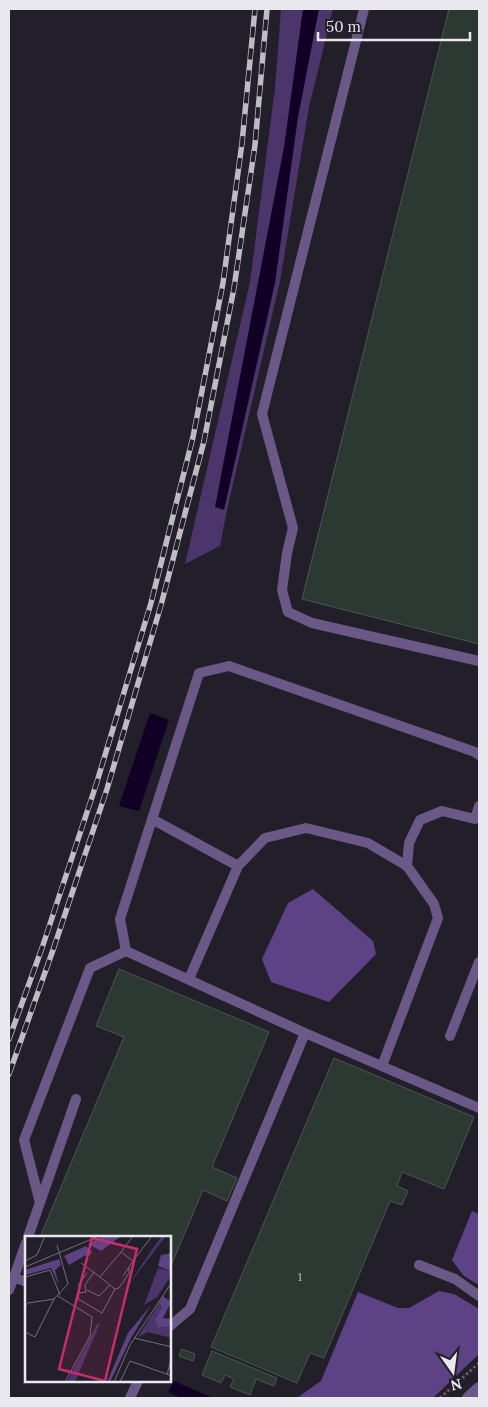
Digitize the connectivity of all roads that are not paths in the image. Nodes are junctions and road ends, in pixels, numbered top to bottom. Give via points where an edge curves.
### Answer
1 (364, 9) edge
2 (479, 661) edge
3 (479, 755) edge
4 (479, 806) edge
5 (152, 819) junction
6 (477, 820) edge
7 (238, 866) junction
8 (407, 866) junction
9 (126, 951) junction
10 (479, 962) edge
11 (189, 980) junction
12 (306, 1033) junction
13 (450, 1036) dead end
14 (382, 1066) junction
15 (76, 1100) dead end
16 (479, 1108) edge
17 (40, 1203) junction
18 (28, 1236) edge
19 (25, 1246) edge
20 (419, 1265) dead end
21 (14, 1277) junction
22 (25, 1282) edge
23 (9, 1290) edge
24 (479, 1296) edge
25 (171, 1325) edge
26 (138, 1382) edge
27 (479, 1388) edge
28 (130, 1398) edge
29 (468, 1398) edge

1 - 2 lane via 262,414 293,528 282,590 288,612 312,623
3 - 5 lane via 229,666 199,673
4 - 6 lane
5 - 7 lane
5 - 9 lane via 120,918
6 - 8 lane via 442,811 420,820 409,843
7 - 8 lane via 265,838 306,828 368,843
7 - 11 lane
8 - 14 lane via 434,904 438,918
9 - 11 lane
9 - 17 lane via 90,968 24,1140
10 - 13 lane
11 - 12 lane
12 - 14 lane
12 - 25 lane via 190,1309
14 - 16 lane
15 - 17 lane
17 - 18 lane
19 - 21 lane
20 - 24 lane via 455,1279
21 - 22 lane
21 - 23 lane
26 - 28 lane
27 - 29 street

